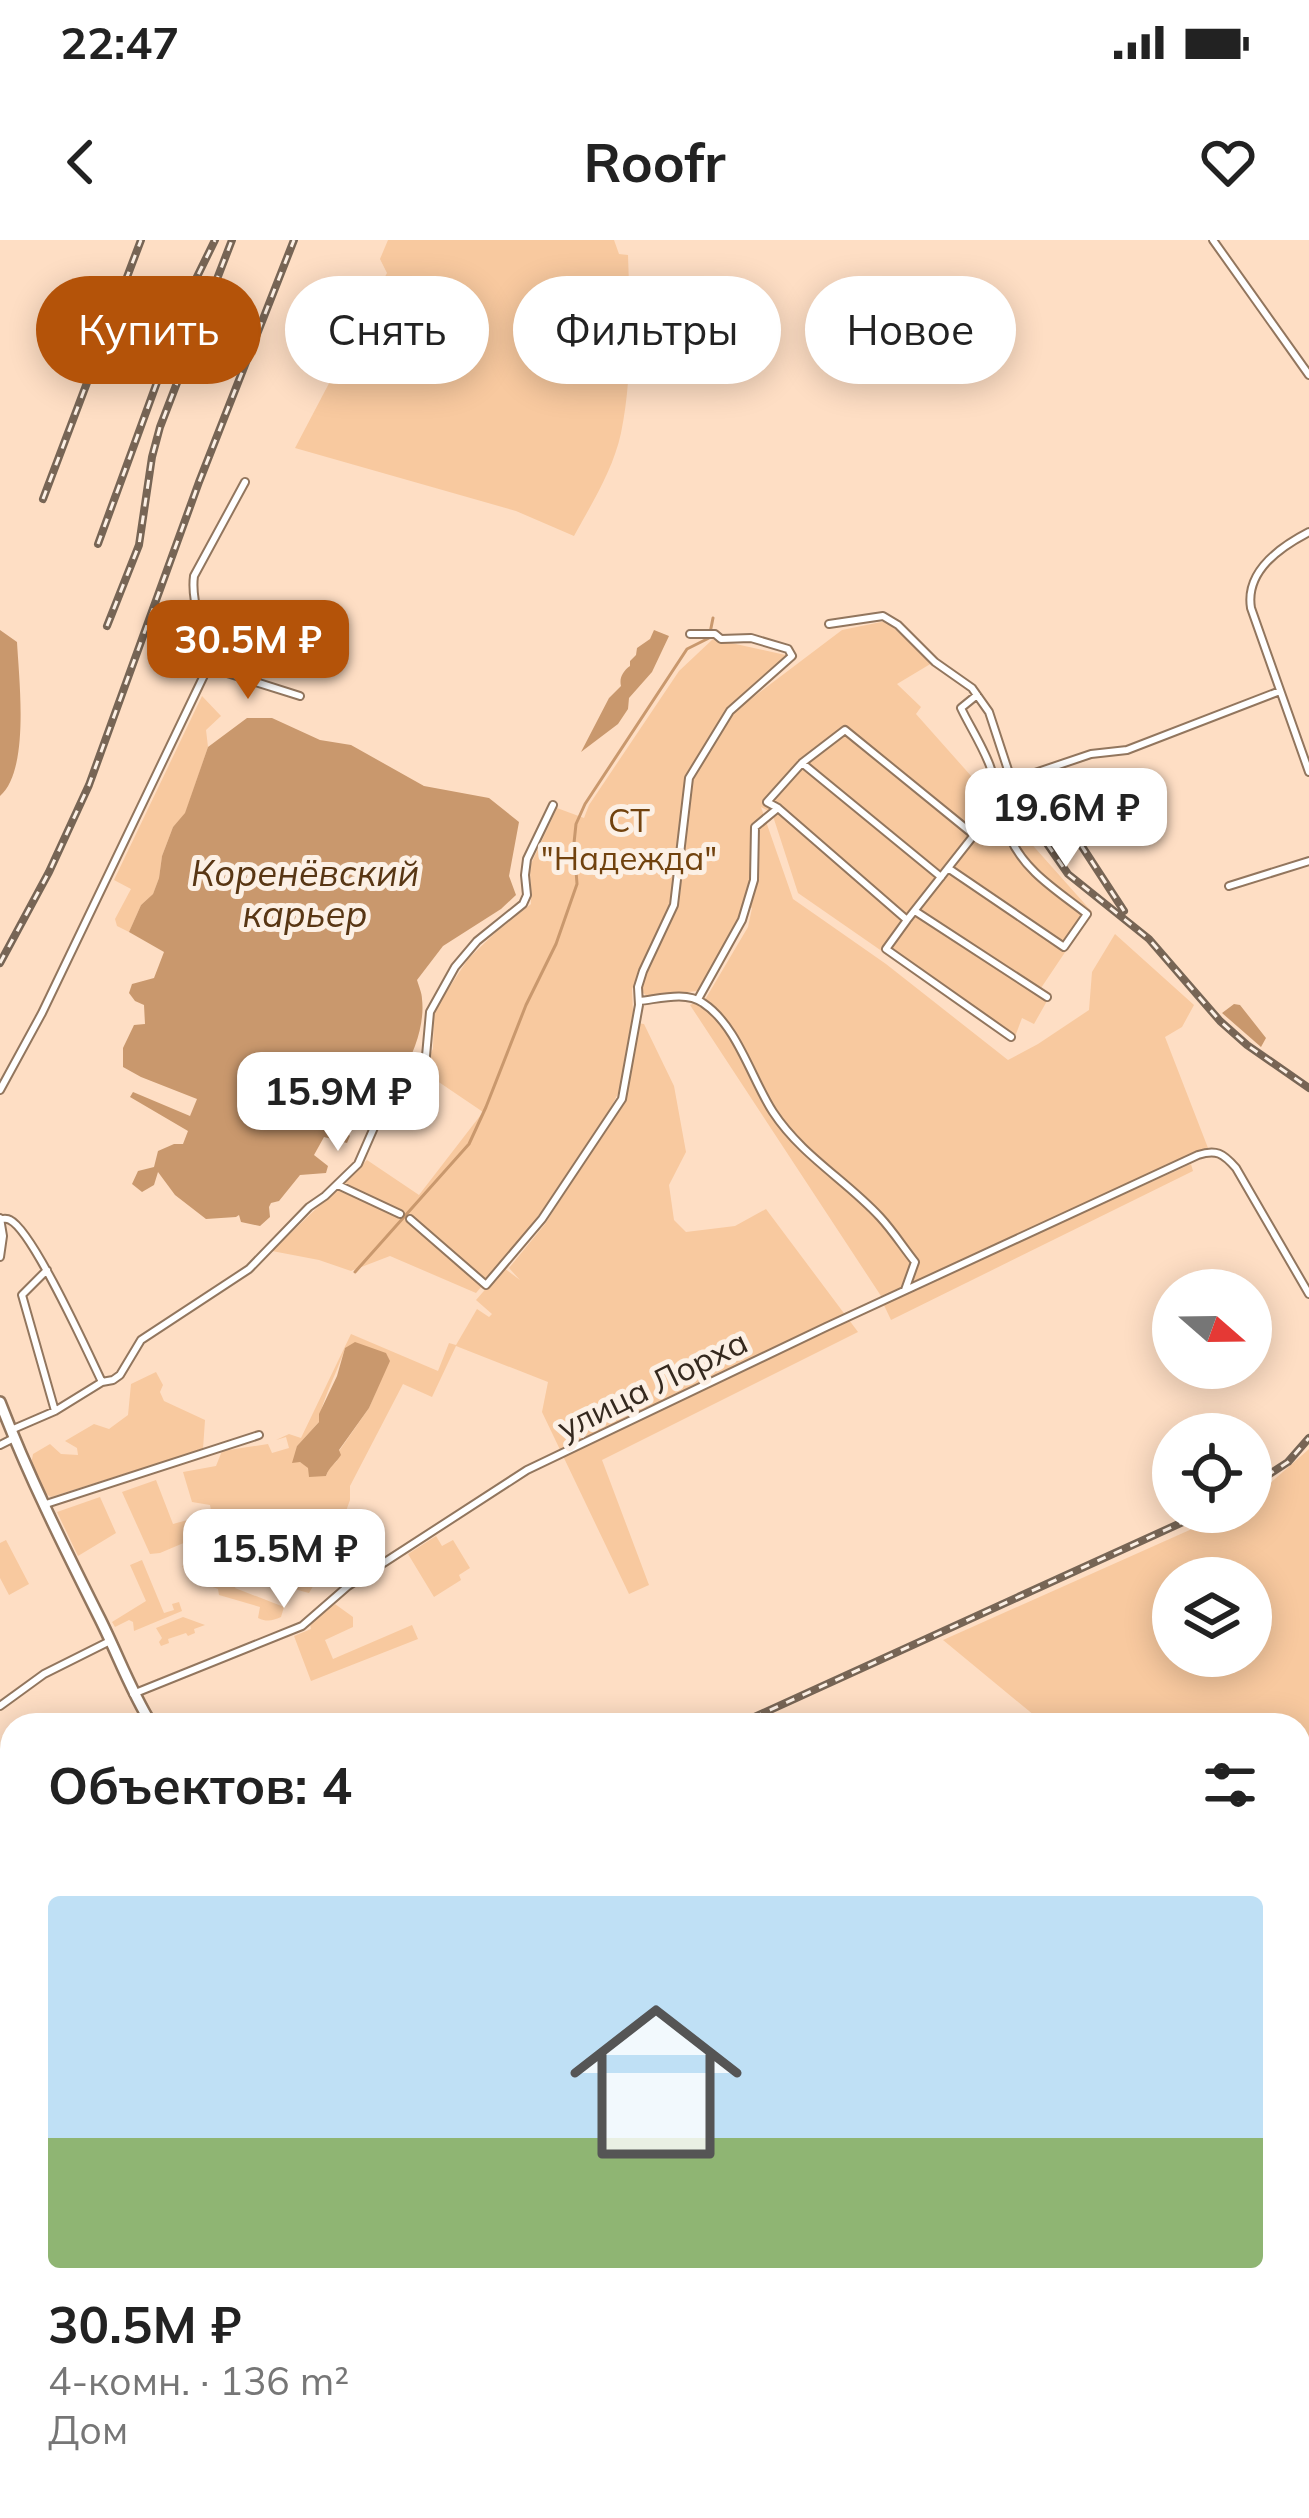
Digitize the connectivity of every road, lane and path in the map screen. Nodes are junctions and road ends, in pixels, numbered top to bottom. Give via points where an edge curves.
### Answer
1 (1213, 240) edge
2 (1309, 375) edge
3 (244, 482) dead end
4 (1309, 532) edge
5 (829, 624) dead end
6 (690, 634) dead end
7 (208, 668) junction
8 (1280, 691) junction
9 (977, 695) junction
10 (300, 696) dead end
11 (802, 763) junction
12 (1309, 772) edge
13 (553, 805) dead end
14 (778, 808) junction
15 (974, 835) junction
16 (1309, 861) edge
17 (948, 868) junction
18 (941, 877) junction
19 (1229, 886) dead end
20 (915, 911) junction
21 (907, 920) junction
22 (1047, 998) dead end
23 (698, 999) junction
24 (639, 1001) junction
25 (1011, 1037) dead end
26 (0, 1090) edge
27 (337, 1185) junction
28 (400, 1214) dead end
29 (0, 1218) edge
30 (410, 1219) dead end
31 (0, 1258) edge
32 (47, 1270) junction
33 (905, 1290) junction
34 (1309, 1294) edge
35 (102, 1382) junction
36 (0, 1402) edge
37 (55, 1412) junction
38 (12, 1434) junction
39 (259, 1436) dead end
40 (0, 1445) edge
41 (44, 1504) junction
42 (111, 1641) junction
43 (133, 1694) junction
44 (0, 1706) edge
45 (142, 1713) edge

1 - 2 street
3 - 7 street via 192,585
4 - 8 street via 1269,557 1249,595
5 - 9 street via 883,616
6 - 24 street via 751,638 792,656 730,711 689,778 674,905 643,970
7 - 10 street
7 - 26 street
8 - 9 street via 1126,750 1026,776 1010,776
8 - 12 street
9 - 15 street via 962,708 996,791
11 - 14 street via 767,802
11 - 15 street via 845,730
11 - 18 street
13 - 27 street via 527,859 523,904 455,967 430,1012 426,1056
14 - 21 street
14 - 23 street via 755,827 754,880 742,920
15 - 17 street
15 - 17 street via 1010,837 1032,870 1087,914 1064,947
16 - 19 street
17 - 18 street
18 - 20 street
20 - 21 street
20 - 22 street
21 - 25 street via 886,949
23 - 24 street
23 - 33 street via 731,1035 802,1149 880,1216 914,1262
24 - 30 street via 622,1099 542,1220 486,1285
27 - 28 street
27 - 35 street via 249,1269 141,1340 121,1375
29 - 31 street
29 - 32 street via 21,1230
32 - 35 street
32 - 37 street via 22,1295
33 - 34 street, улица Лорха via 1211,1151 1236,1168
33 - 43 street, улица Лорха via 527,1470 348,1586 302,1626
35 - 37 street
36 - 38 main road
37 - 38 street
38 - 40 street
38 - 41 main road
39 - 41 street
41 - 42 main road
42 - 43 main road
42 - 44 street
43 - 45 main road

